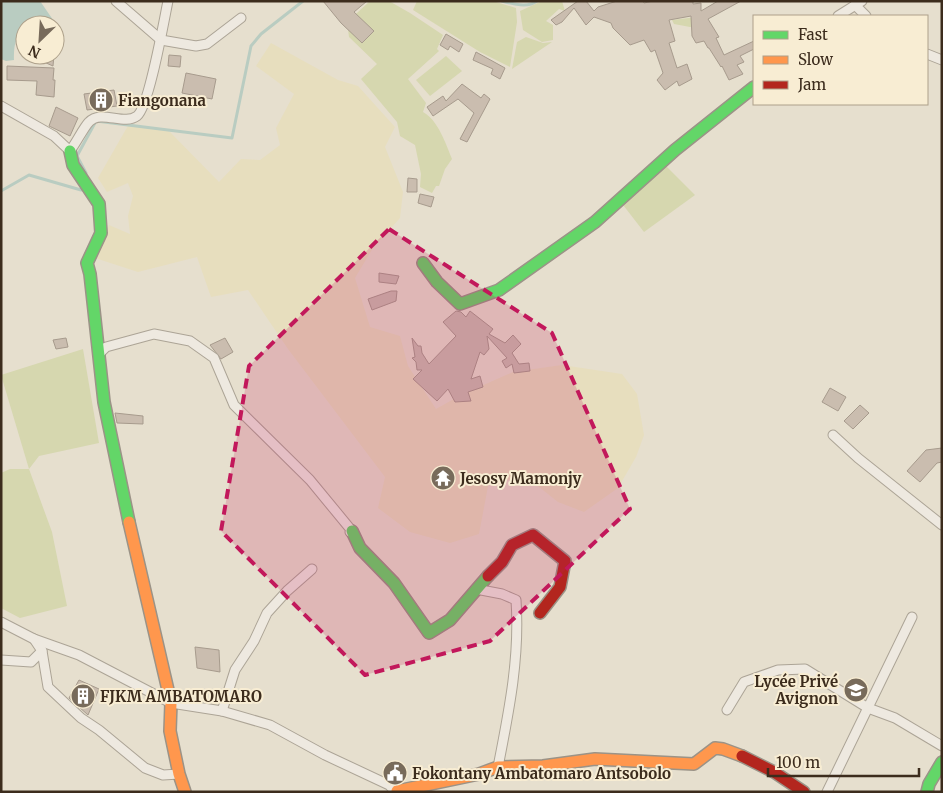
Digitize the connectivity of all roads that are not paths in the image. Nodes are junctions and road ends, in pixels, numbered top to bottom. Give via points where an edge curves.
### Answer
1 (116, 1) edge
2 (168, 1) edge
3 (858, 3) edge
4 (840, 15) edge
5 (865, 15) edge
6 (241, 18) dead end
7 (160, 40) junction
8 (928, 54) edge
9 (942, 60) edge
10 (753, 88) edge
11 (1, 106) edge
12 (70, 151) junction
13 (423, 263) dead end
14 (99, 354) junction
15 (833, 435) dead end
16 (942, 525) edge
17 (351, 532) joint
18 (312, 569) dead end
19 (476, 589) junction
20 (540, 613) dead end
21 (912, 617) dead end
22 (1, 622) edge
23 (34, 640) junction
24 (42, 651) junction
25 (1, 660) edge
26 (171, 703) junction
27 (868, 708) junction
28 (727, 710) dead end
29 (222, 711) junction
30 (942, 746) edge
31 (942, 762) edge
32 (498, 767) junction
33 (178, 774) junction
34 (397, 791) edge
35 (185, 792) edge
36 (400, 792) edge
37 (804, 792) edge
38 (827, 792) edge
39 (927, 792) edge

1 - 7 street
2 - 7 street
3 - 4 street
3 - 5 street
6 - 7 street via 207,44 196,46
7 - 12 street via 154,70 137,116 127,119 96,117 89,121
8 - 9 street
10 - 13 street via 675,150 594,222 499,290 460,304
11 - 12 street via 54,136
12 - 14 street via 73,166 99,204 101,217 101,233 87,263
14 - 17 street via 106,347 154,334 190,341 214,358 234,405 310,480
14 - 26 street via 106,410 128,518
15 - 16 street
17 - 19 street via 360,548 394,583 429,633 450,620
18 - 29 street via 267,613 235,670
19 - 20 street via 502,562 512,545 534,535 565,561 560,587
19 - 32 street via 516,600 518,629 514,682
21 - 27 street
22 - 23 street
23 - 24 street
23 - 26 street via 79,655
24 - 25 street via 31,662
24 - 33 street via 48,687 80,718 146,768 163,775
26 - 29 street
26 - 33 street via 170,731
27 - 28 street via 805,669 778,670 744,682
27 - 30 street via 895,718
27 - 38 street
29 - 34 street via 270,725
31 - 39 street
32 - 34 street via 480,774
32 - 37 street via 543,766 595,759 688,765 699,761 712,749 721,748 775,773
33 - 35 street
34 - 36 street

